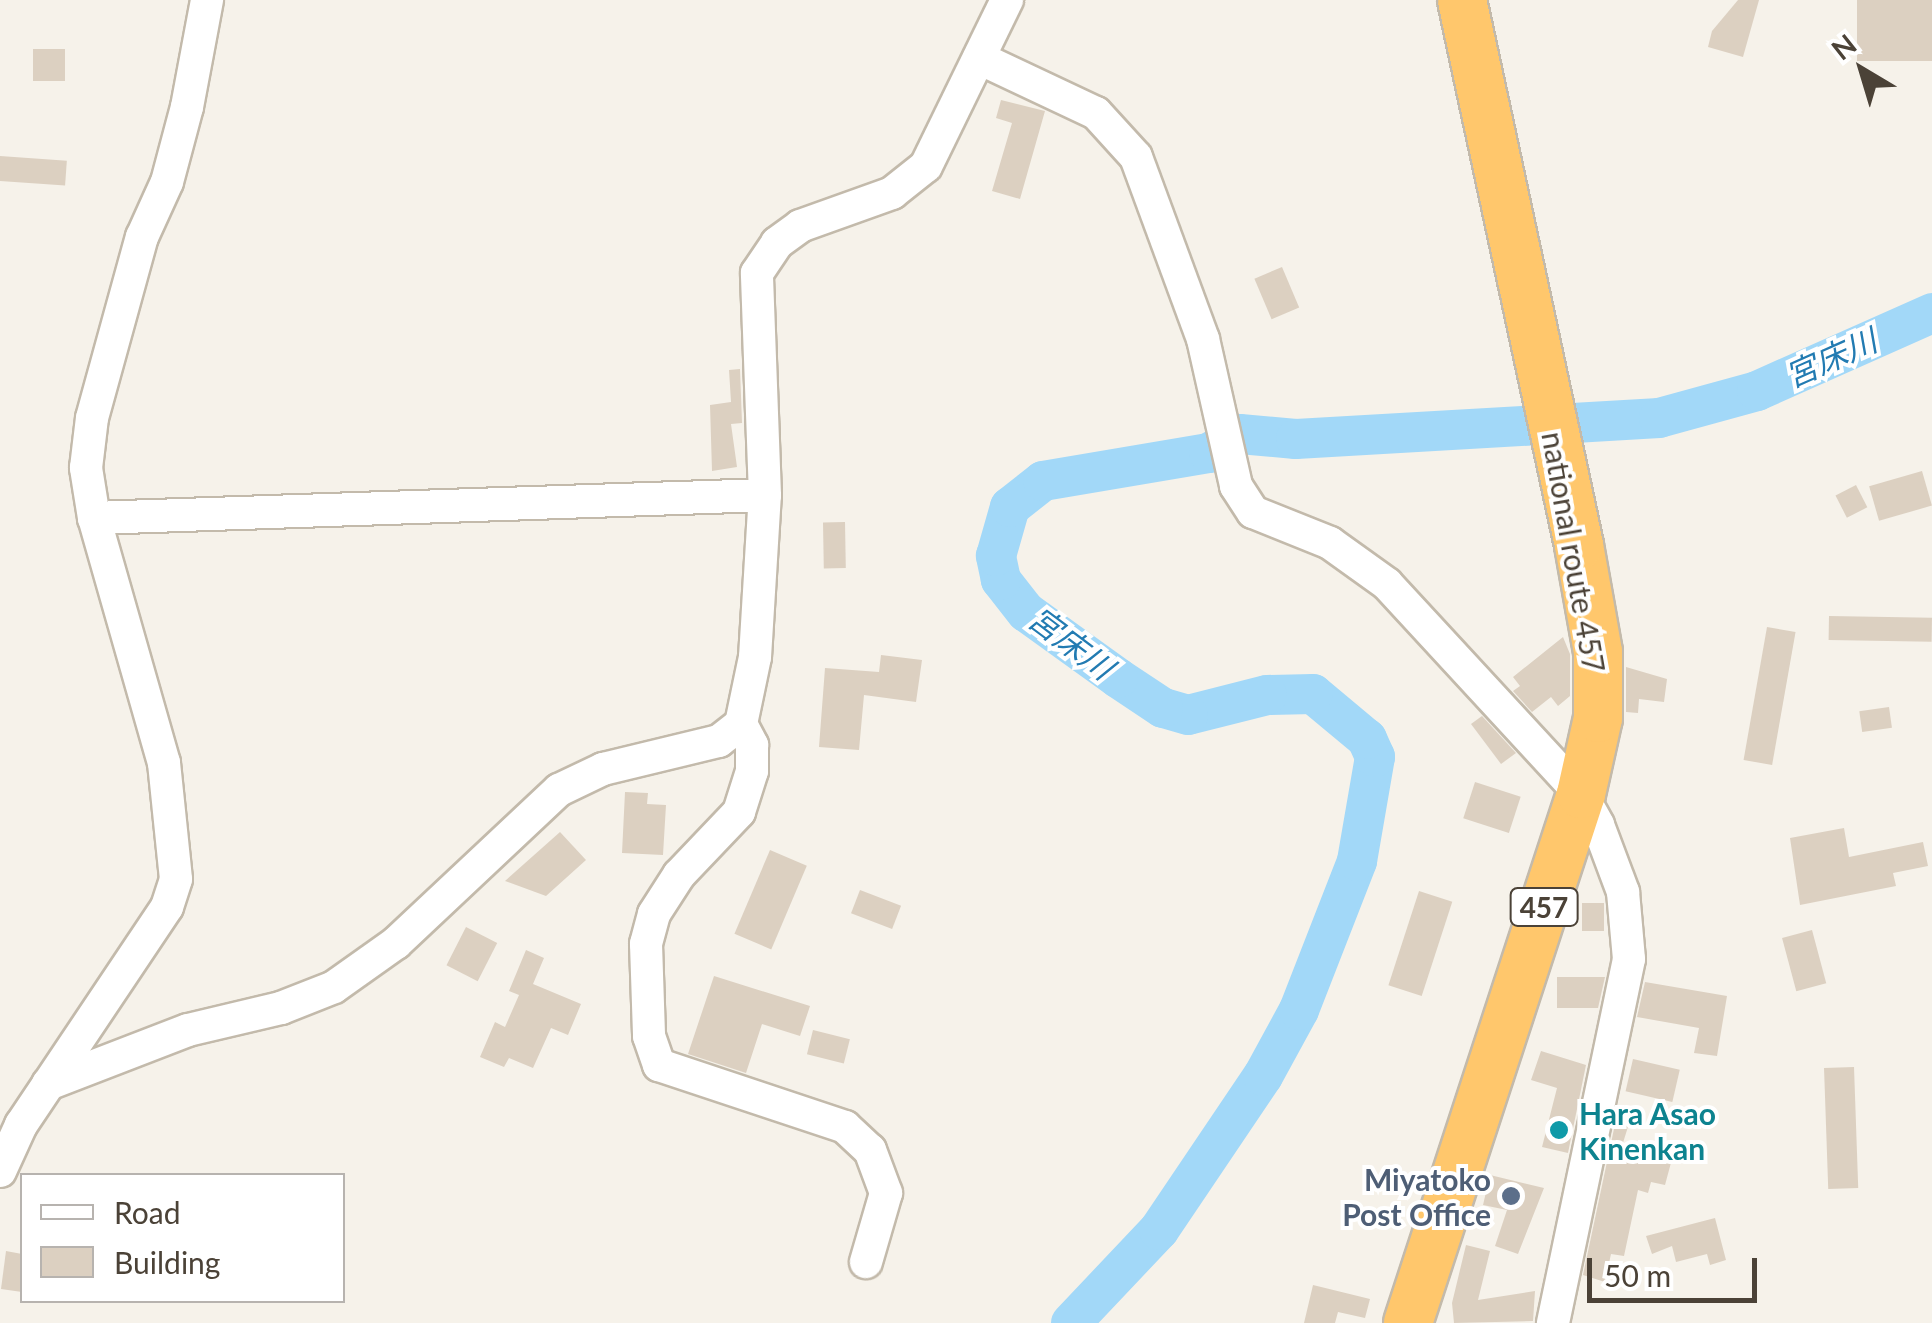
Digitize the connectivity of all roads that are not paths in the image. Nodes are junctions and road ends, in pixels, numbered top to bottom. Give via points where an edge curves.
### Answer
1 (207, 0) edge
2 (1007, 0) edge
3 (1462, 0) edge
4 (979, 58) junction
5 (765, 495) junction
6 (94, 518) junction
7 (741, 724) junction
8 (1580, 794) junction
9 (48, 1084) junction
10 (0, 1171) edge
11 (866, 1262) dead end
12 (1408, 1323) edge
13 (1554, 1323) edge

1 - 6 street via 166,182 142,238 92,418 86,468
2 - 4 street
3 - 8 highway, national route 457 / 457 via 1598,652 1598,718
4 - 5 street via 926,166 892,193 800,226 777,242 757,273
4 - 8 street via 1096,113 1136,157 1210,367 1242,498 1263,520 1330,543 1387,584
5 - 6 street
5 - 7 street via 754,656
6 - 9 street via 164,763 176,879 167,907
7 - 9 street via 719,741 602,768 559,790 396,942 334,987 281,1008 188,1030
7 - 11 street via 752,745 752,770 739,812 679,875 654,914 646,944 649,1036 660,1065 845,1128 870,1150 886,1193
8 - 12 highway, national route 457 / 457
8 - 13 street via 1615,862 1629,959
9 - 10 street

